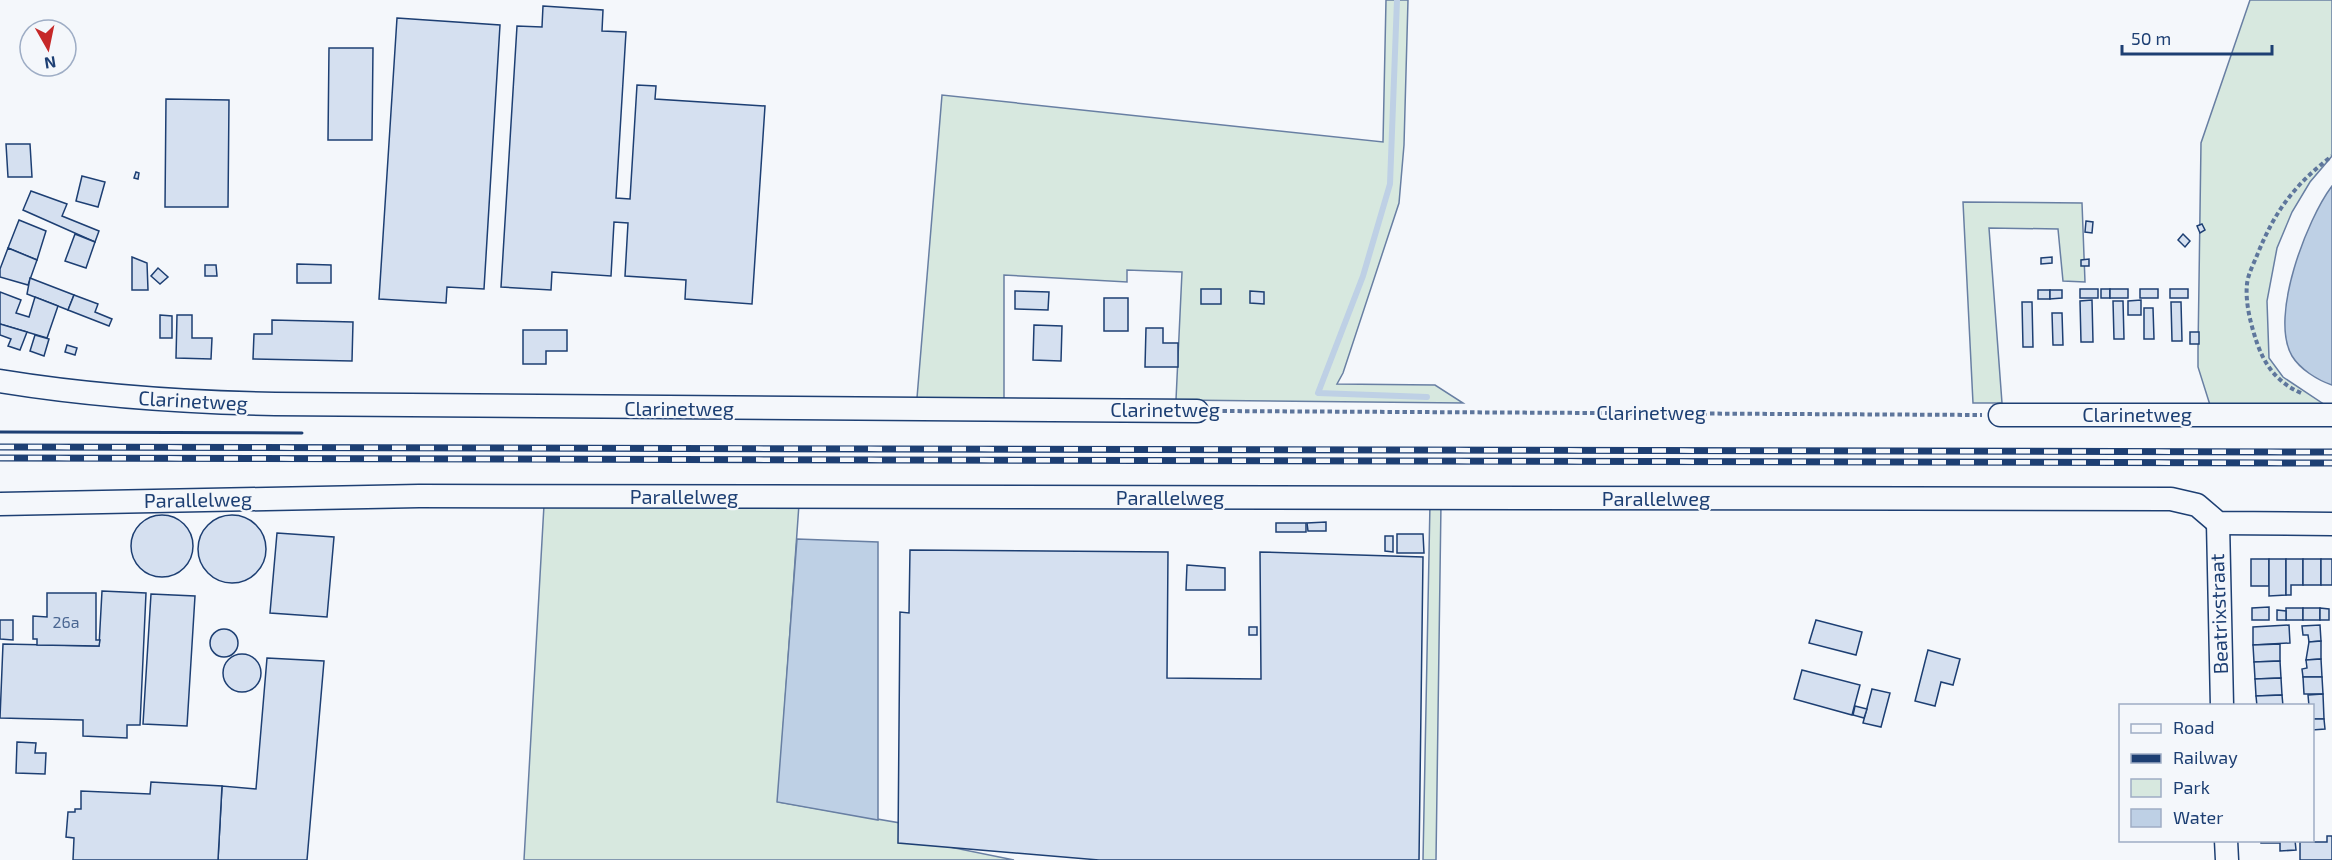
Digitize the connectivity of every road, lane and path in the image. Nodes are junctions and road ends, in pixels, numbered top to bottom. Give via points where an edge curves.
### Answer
1 (2332, 156) edge
2 (0, 381) edge
3 (2291, 389) dead end
4 (1197, 411) joint
5 (2000, 415) joint
6 (2332, 415) edge
7 (0, 504) edge
8 (2218, 523) junction
9 (2332, 524) edge
10 (2222, 704) edge
11 (2226, 842) edge
12 (2227, 860) edge

1 - 3 path via 2279,208 2247,284 2251,323 2261,354 2270,370
2 - 4 street, Clarinetweg via 167,401 275,404
4 - 5 path, Clarinetweg
5 - 6 street, Clarinetweg
7 - 8 street, Parallelweg via 419,496 2171,499 2197,505
8 - 9 street
8 - 10 street, Beatrixstraat
11 - 12 street

